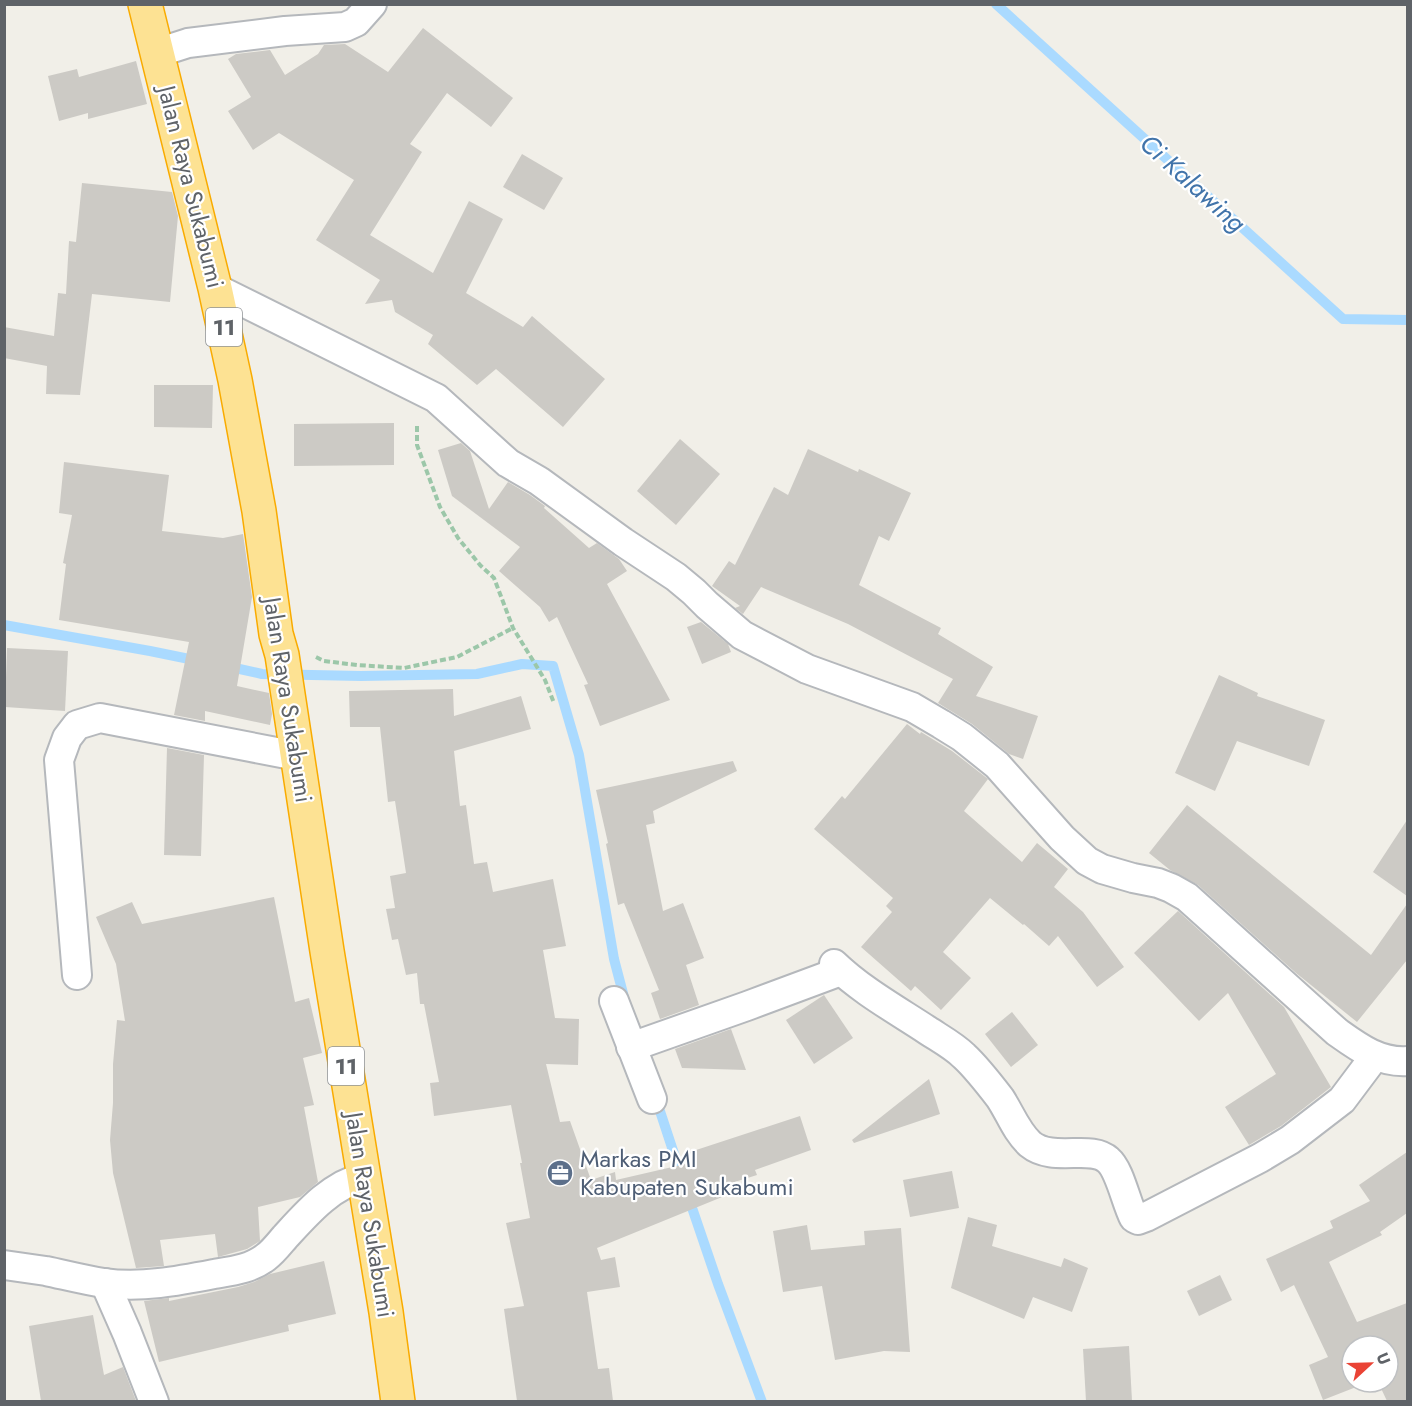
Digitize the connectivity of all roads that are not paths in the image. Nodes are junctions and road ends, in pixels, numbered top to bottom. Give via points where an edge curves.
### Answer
1 (145, 4) edge
2 (372, 4) edge
3 (157, 53) junction
4 (215, 288) junction
5 (295, 744) junction
6 (77, 975) dead end
7 (614, 1001) dead end
8 (631, 1047) junction
9 (1375, 1056) junction
10 (1407, 1061) edge
11 (652, 1099) dead end
12 (364, 1177) junction
13 (4, 1265) edge
14 (105, 1283) junction
15 (153, 1401) edge
16 (399, 1401) edge

1 - 3 highway, Jalan Raya Sukabumi / 11
2 - 3 street via 345,27 188,43
3 - 4 highway, Jalan Raya Sukabumi / 11
4 - 5 highway, Jalan Raya Sukabumi / 11 via 259,511
4 - 9 street via 436,398 508,463 540,481 676,577 742,635 807,669 912,707 962,737 997,765 1087,861 1102,869 1158,883 1187,897 1337,1032
5 - 6 street via 100,718 76,725 59,760
5 - 12 highway, Jalan Raya Sukabumi / 11
7 - 8 street
8 - 9 street via 747,1006 837,967 964,1055 1038,1150 1100,1155 1108,1160 1138,1220 1290,1140 1342,1100
8 - 11 street
9 - 10 street
12 - 14 street via 337,1188 257,1263 154,1284
12 - 16 highway, Jalan Raya Sukabumi / 11
13 - 14 street
14 - 15 street

